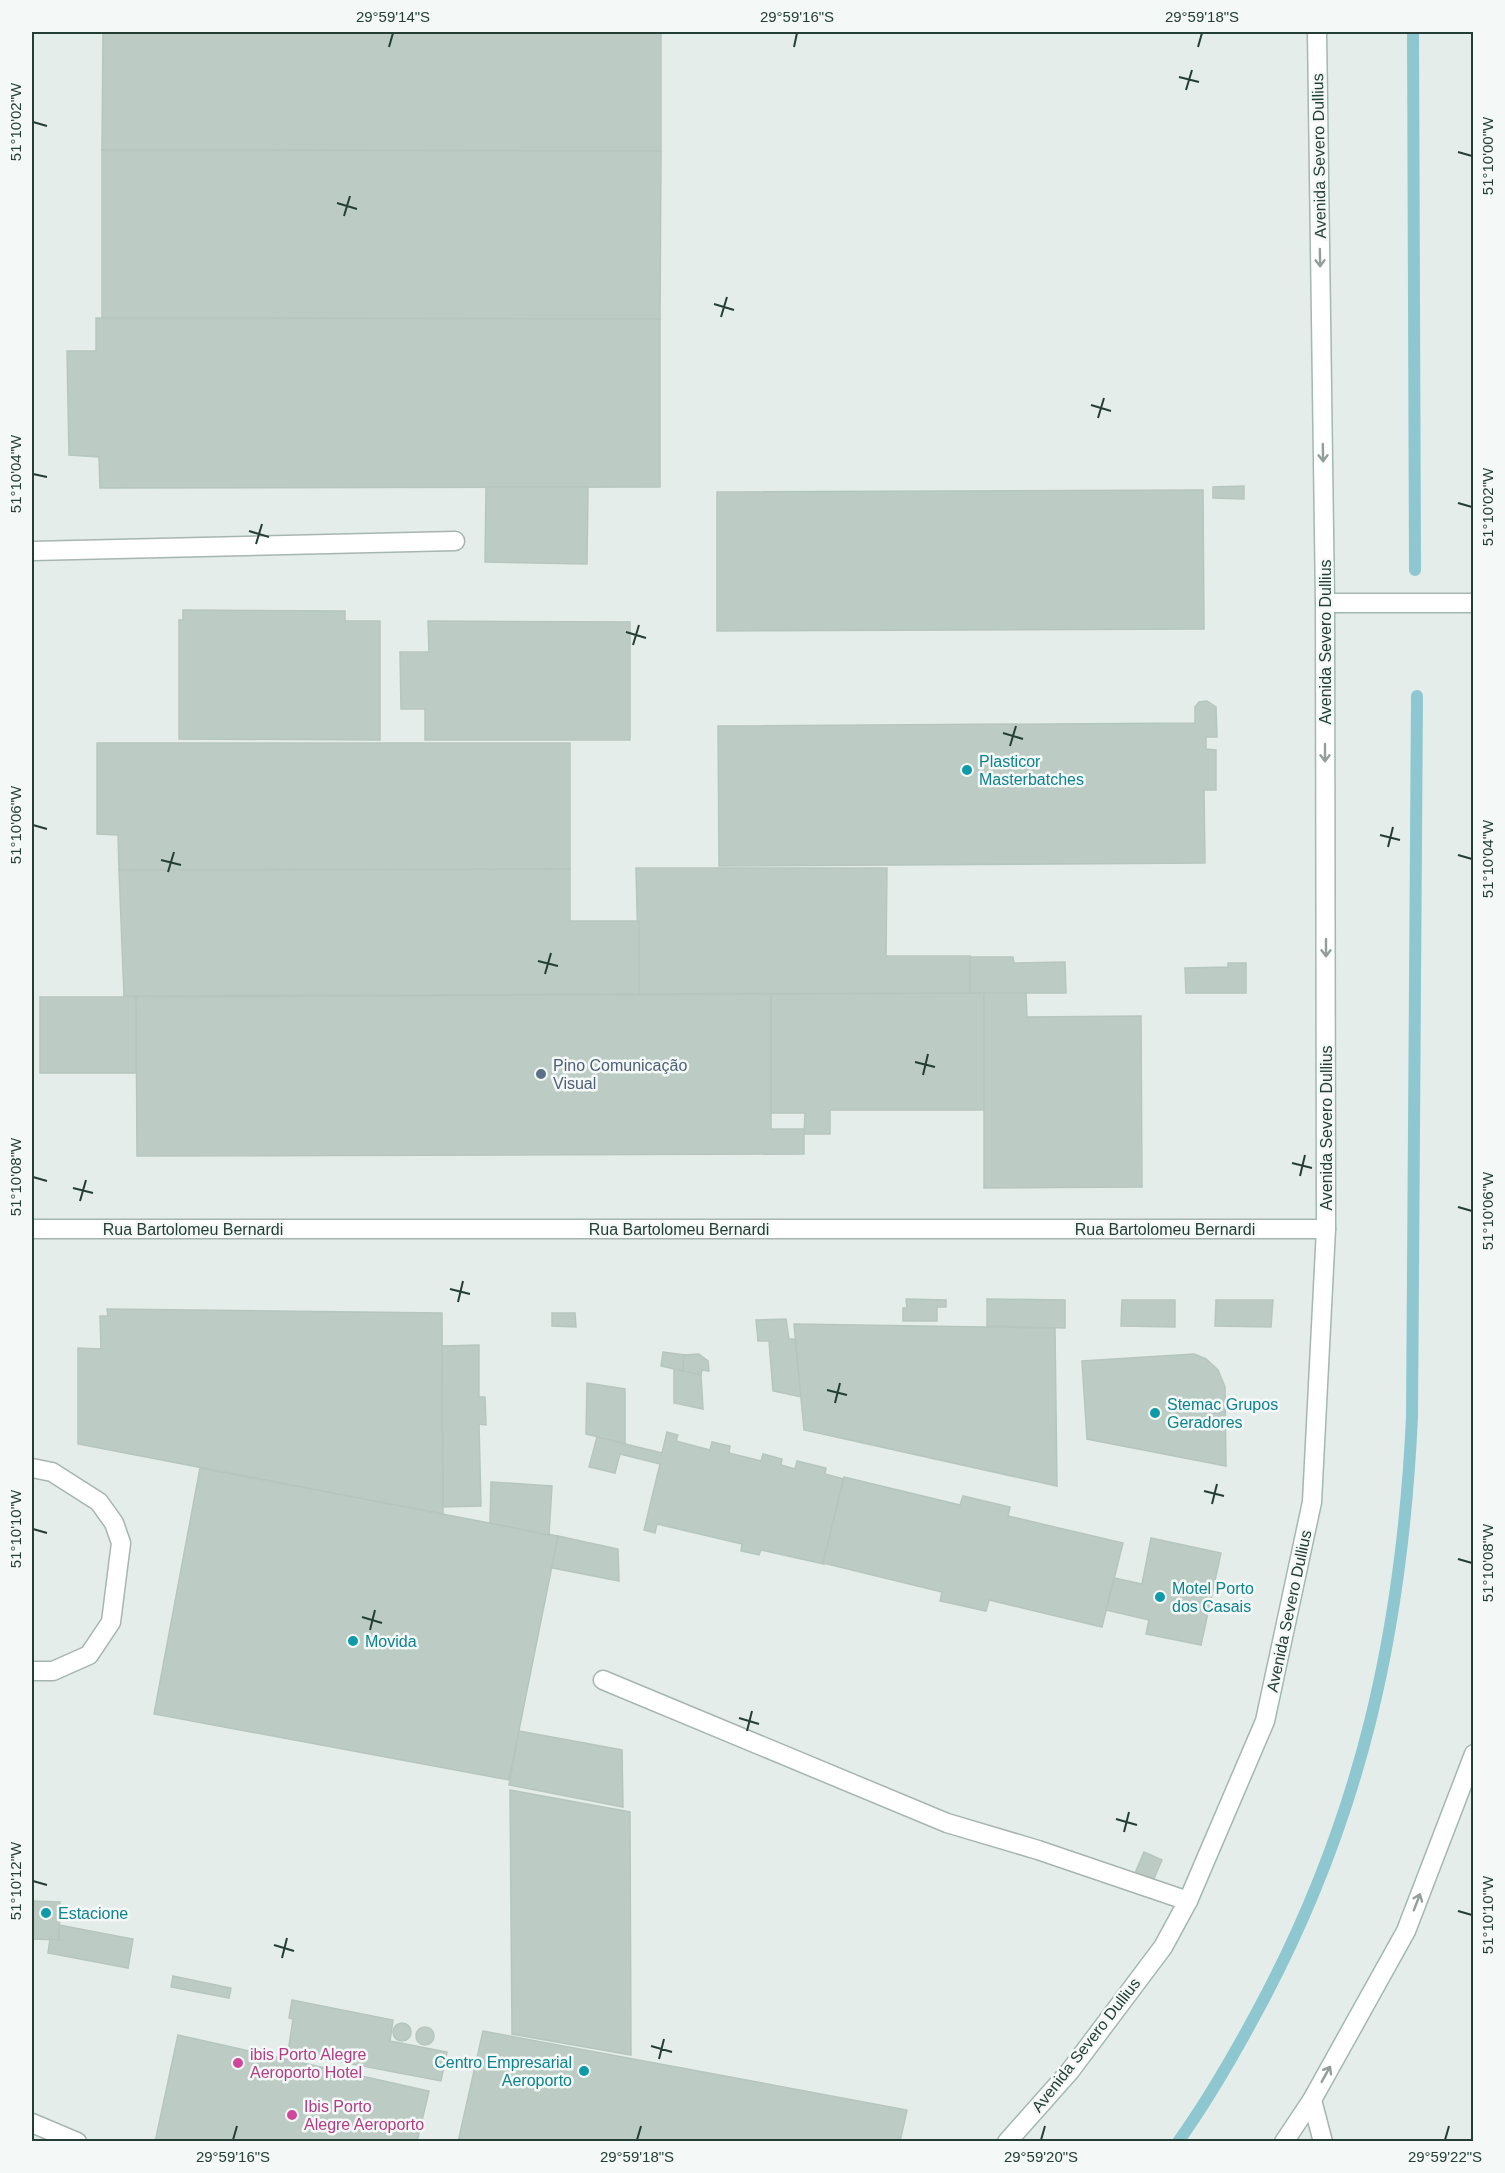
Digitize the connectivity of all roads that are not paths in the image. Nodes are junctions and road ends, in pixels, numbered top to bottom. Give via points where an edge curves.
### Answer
1 (1317, 32) edge
2 (455, 541) dead end
3 (32, 551) edge
4 (1325, 603) junction
5 (1473, 603) edge
6 (32, 1229) edge
7 (1326, 1229) junction
8 (32, 1468) edge
9 (32, 1671) edge
10 (603, 1680) dead end
11 (1473, 1754) edge
12 (1188, 1901) junction
13 (1311, 2100) junction
14 (32, 2123) edge
15 (77, 2142) edge
16 (1007, 2142) edge
17 (1284, 2142) edge
18 (1323, 2142) edge

1 -> 4 main road, Avenida Severo Dullius
2 - 3 main road
4 - 5 main road
4 -> 7 main road, Avenida Severo Dullius
6 - 7 main road, Rua Bartolomeu Bernardi
7 - 12 main road, Avenida Severo Dullius via 1312,1502 1265,1721
8 - 9 main road via 52,1472 99,1502 114,1522 121,1543 111,1622 89,1655 53,1671
10 - 12 main road via 946,1823
13 -> 11 main road via 1406,1931
12 - 16 main road, Avenida Severo Dullius via 1163,1947 1077,2061
13 - 17 main road
13 - 18 main road
14 - 15 main road

